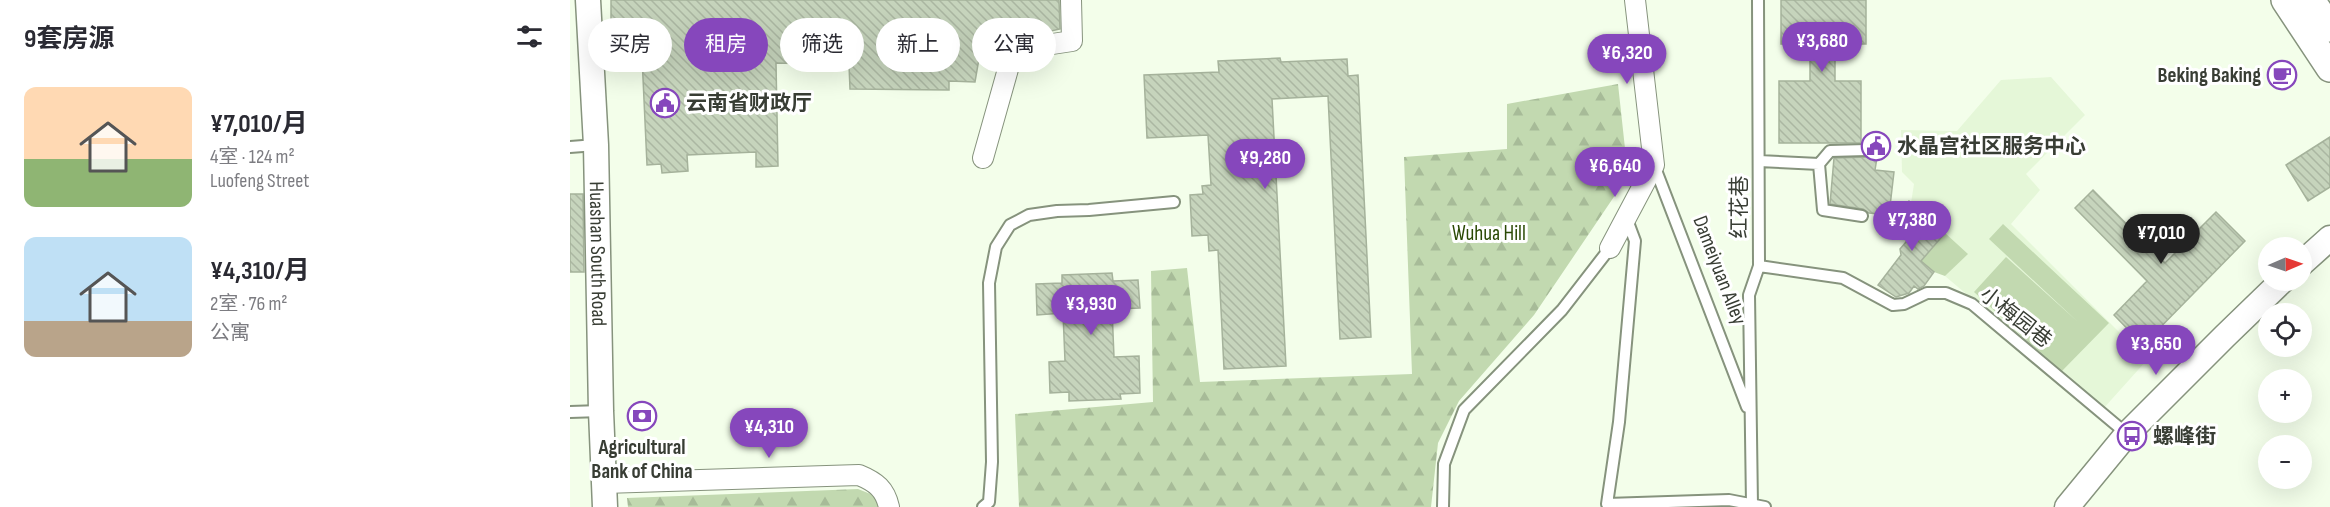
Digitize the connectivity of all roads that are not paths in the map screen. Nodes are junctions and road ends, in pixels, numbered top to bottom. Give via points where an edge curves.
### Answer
1 (588, 0) edge
2 (1071, 0) edge
3 (1635, 0) edge
4 (1758, 0) edge
5 (2285, 0) edge
6 (2311, 0) edge
7 (2330, 28) edge
8 (2330, 68) edge
9 (596, 145) junction
10 (570, 147) edge
11 (1866, 150) dead end
12 (982, 158) dead end
13 (1759, 161) junction
14 (1819, 164) junction
15 (1654, 165) junction
16 (1174, 202) dead end
17 (1862, 216) dead end
18 (1626, 217) junction
19 (2330, 238) edge
20 (1610, 248) joint
21 (2312, 254) edge
22 (1759, 266) junction
23 (2272, 291) edge
24 (601, 411) junction
25 (570, 412) edge
26 (1750, 412) junction
27 (2127, 434) junction
28 (605, 495) edge
29 (1752, 504) junction
30 (988, 505) edge
31 (890, 506) edge
32 (1443, 507) edge
33 (1765, 507) edge
34 (2067, 507) edge

1 - 9 street, Huashan South Road
2 - 12 street via 1072,41 1026,48 1010,62
3 - 15 street, Dameiyuan Alley
4 - 13 lane, 红花巷
5 - 8 main road
6 - 7 main road
9 - 10 lane
9 - 24 street, Huashan South Road
11 - 14 lane via 1830,151
13 - 14 lane
13 - 22 lane, 红花巷
14 - 17 lane via 1823,210
15 - 18 street
15 - 26 lane, Dameiyuan Alley
16 - 30 lane via 1029,215 1010,225 996,247 989,283 992,462
18 - 20 street
18 - 29 lane via 1635,241 1619,422 1607,504 1729,500
19 - 21 street
20 - 32 lane via 1562,310 1464,410 1444,464
22 - 26 lane, 红花巷 via 1749,295
22 - 27 lane, 小梅园巷 via 1843,278 1893,305 1927,293 1946,292 1972,304
23 - 27 street
24 - 25 lane
24 - 28 street, Huashan South Road
26 - 29 lane, 红花巷
27 - 34 street
28 - 31 street via 859,475 883,489
29 - 33 lane

